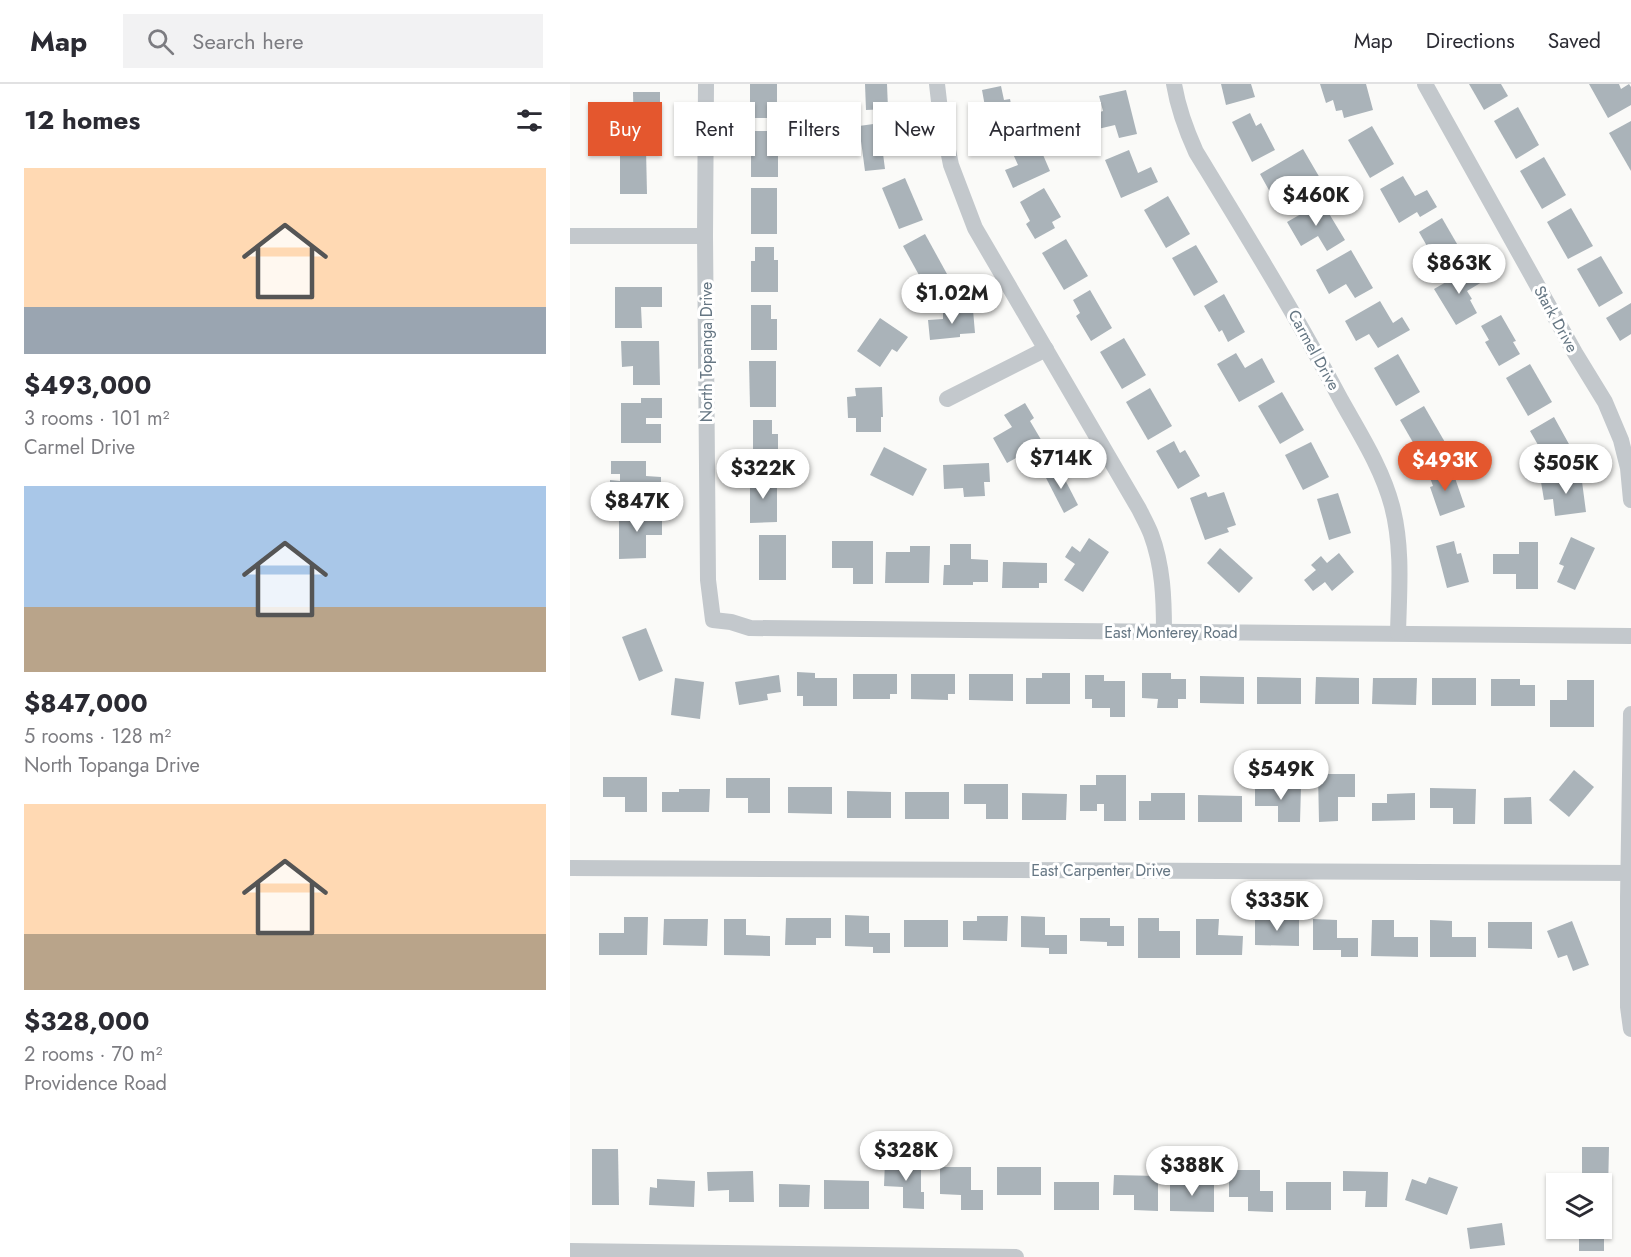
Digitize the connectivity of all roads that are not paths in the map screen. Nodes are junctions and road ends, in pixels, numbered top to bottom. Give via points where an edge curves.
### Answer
1 (706, 84) edge
2 (937, 84) edge
3 (1174, 84) edge
4 (1425, 84) edge
5 (570, 236) edge
6 (705, 236) junction
7 (1046, 349) junction
8 (947, 399) dead end
9 (1631, 500) edge
10 (713, 620) joint
11 (1164, 632) junction
12 (1398, 633) junction
13 (1631, 636) edge
14 (1631, 714) edge
15 (570, 868) edge
16 (1630, 873) edge
17 (1631, 1029) edge
18 (570, 1251) edge
19 (701, 1255) edge
20 (1016, 1257) edge

1 - 6 street, North Topanga Drive
2 - 7 street via 951,165 975,228
3 - 12 street, Carmel Drive via 1177,105 1196,152 1311,343 1377,465 1392,507 1400,547
4 - 9 street, Stark Drive via 1605,402 1621,440
5 - 6 street
6 - 10 street, North Topanga Drive via 708,580
7 - 8 street
7 - 11 street via 1151,534 1164,593
10 - 11 street, East Monterey Road via 750,628
11 - 12 street, East Monterey Road
12 - 13 street, East Monterey Road
14 - 16 street
15 - 16 street, East Carpenter Drive
16 - 17 street
18 - 19 street
19 - 20 street

